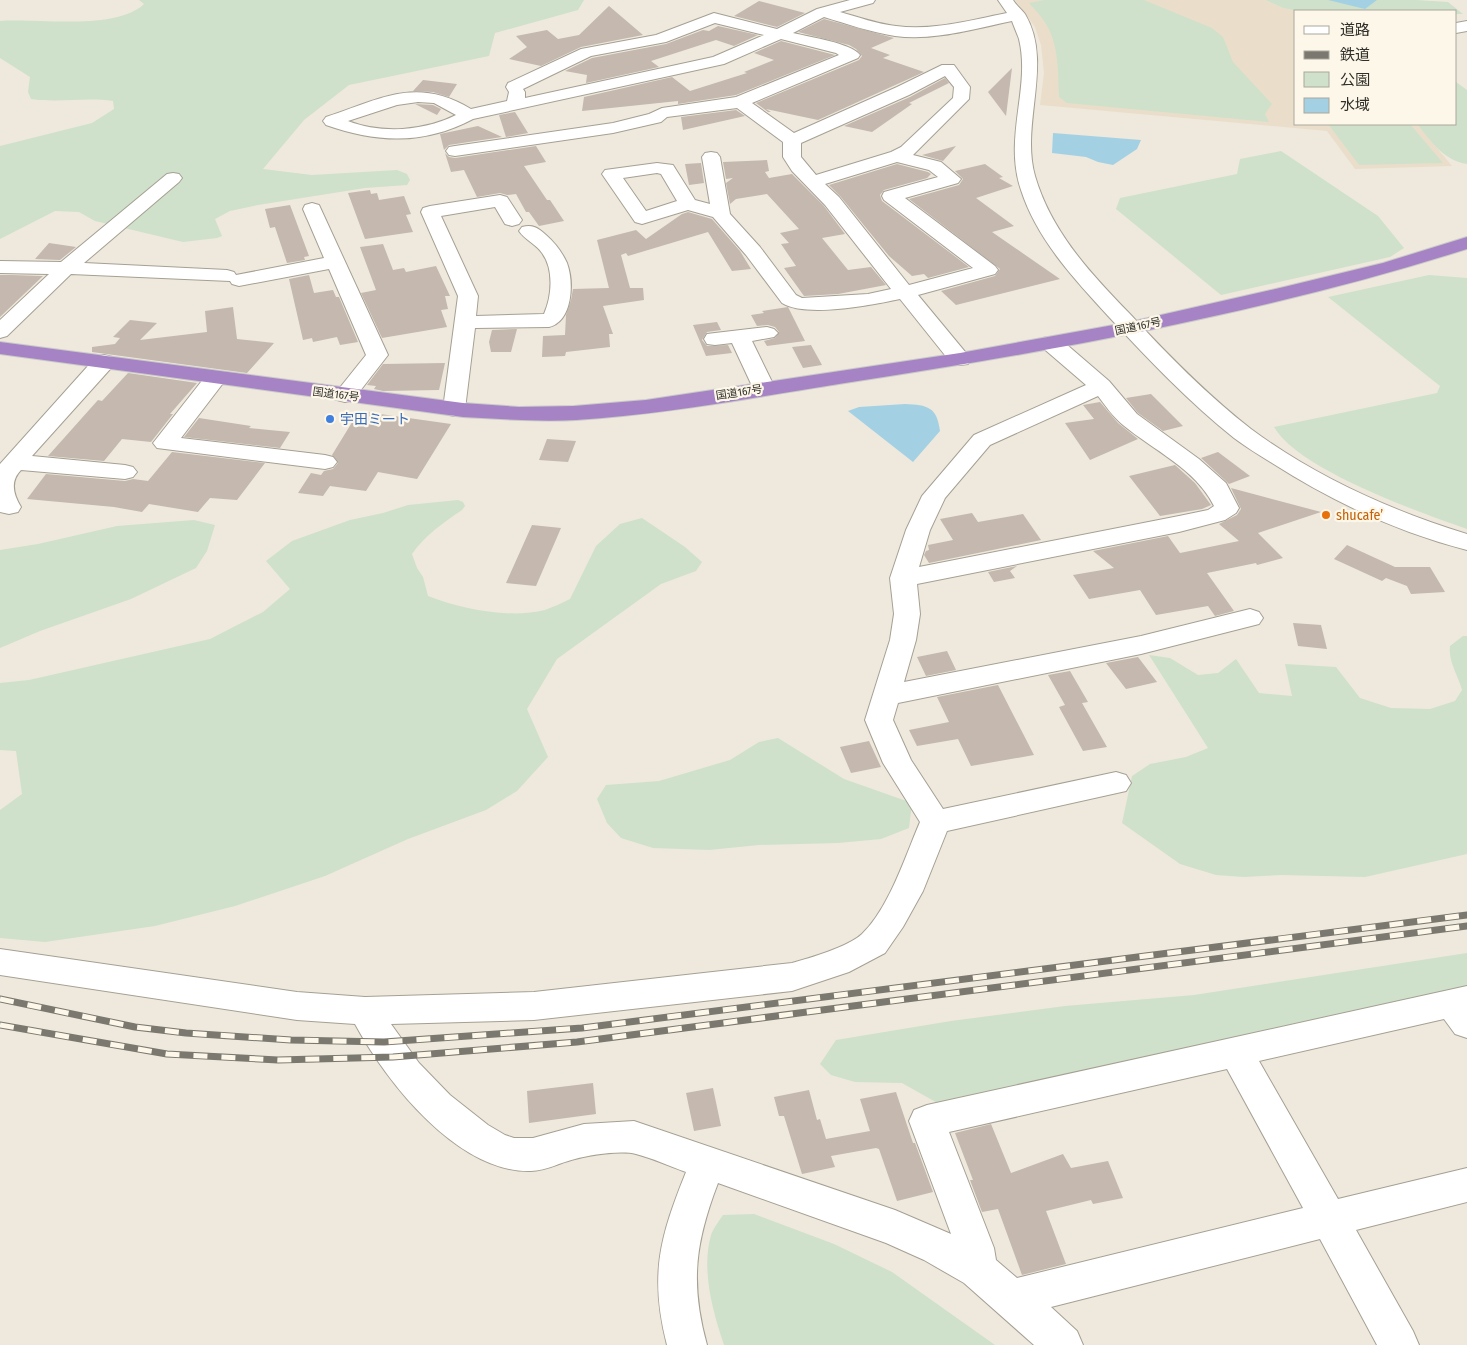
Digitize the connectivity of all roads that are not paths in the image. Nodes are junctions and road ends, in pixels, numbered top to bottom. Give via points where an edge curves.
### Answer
1 (868, 0) edge
2 (1005, 0) edge
3 (822, 12) junction
4 (1018, 15) junction
5 (778, 35) junction
6 (587, 52) junction
7 (614, 73) junction
8 (740, 102) junction
9 (515, 104) junction
10 (662, 113) junction
11 (468, 115) junction
12 (792, 140) junction
13 (455, 151) dead end
14 (710, 156) dead end
15 (897, 156) junction
16 (173, 178) dead end
17 (812, 182) junction
18 (688, 204) junction
19 (312, 209) dead end
20 (721, 213) junction
21 (512, 220) dead end
22 (529, 231) dead end
23 (1467, 243) edge
24 (334, 262) junction
25 (0, 267) edge
26 (66, 268) junction
27 (904, 291) junction
28 (465, 322) junction
29 (1130, 328) junction
30 (0, 332) edge
31 (767, 333) dead end
32 (739, 336) junction
33 (715, 339) dead end
34 (1051, 343) junction
35 (0, 348) edge
36 (960, 359) junction
37 (104, 362) junction
38 (216, 378) junction
39 (1101, 386) junction
40 (764, 388) junction
41 (345, 395) junction
42 (454, 409) junction
43 (15, 462) junction
44 (325, 462) dead end
45 (125, 472) dead end
46 (9, 507) dead end
47 (1467, 542) edge
48 (903, 578) junction
49 (1250, 618) dead end
50 (888, 695) junction
51 (1116, 784) dead end
52 (935, 822) junction
53 (0, 962) edge
54 (1462, 1009) edge
55 (364, 1011) junction
56 (1235, 1051) junction
57 (707, 1164) junction
58 (1467, 1185) edge
59 (1328, 1220) junction
60 (978, 1270) junction
61 (1012, 1298) junction
62 (688, 1345) edge
63 (1063, 1345) edge
64 (1399, 1345) edge

1 - 3 street
2 - 4 street
3 - 4 street via 908,32 951,28
3 - 5 street
4 - 29 street via 1031,57 1022,133 1022,157 1029,187 1065,254
5 - 6 street via 714,18 660,38
5 - 7 street via 718,61
5 - 8 street via 852,54
6 - 7 street
6 - 9 street via 514,87 517,92
7 - 9 street
7 - 10 street
8 - 10 street
8 - 12 street
9 - 11 street
10 - 13 street via 655,118 613,128
11 - 11 street via 434,129 416,132 360,131 332,121 419,97 442,100
12 - 15 street via 948,68 962,87 961,99 907,151
12 - 17 street via 792,157
14 - 20 street
15 - 17 street
15 - 27 street via 935,166 952,179 891,196 988,270
16 - 26 street
17 - 27 street via 832,201
18 - 18 street via 669,161 657,168 611,174 642,218
18 - 20 street
19 - 24 street
20 - 27 street via 794,302 855,302
21 - 28 street via 500,201 430,212 468,296
22 - 28 street via 554,256 561,285 557,314 550,321
23 - 29 highway, 国道167号 via 1390,267
24 - 26 street via 233,278
24 - 41 street via 377,355
25 - 26 street
26 - 30 street
27 - 36 street
28 - 42 street
29 - 34 highway, 国道167号
29 - 47 street via 1192,390 1242,433 1289,463 1404,522
31 - 32 street
32 - 33 street
32 - 40 street
34 - 36 highway, 国道167号
34 - 39 street
35 - 37 highway, 国道167号
36 - 40 highway, 国道167号
37 - 38 highway, 国道167号
37 - 43 street
38 - 41 highway, 国道167号
38 - 44 street via 165,443
39 - 48 street via 982,440 934,496 918,530
39 - 48 street via 1130,419 1192,464 1217,488 1227,508 1179,524
40 - 42 highway, 国道167号 via 574,414
41 - 42 highway, 国道167号
43 - 45 street
43 - 46 street via 0,482 0,491
48 - 50 street via 907,614
49 - 50 street via 1141,645
50 - 52 street via 879,720 884,736
51 - 52 street
52 - 55 street via 907,891 892,918 873,944 837,963 792,977 544,1005
53 - 55 street via 297,1006
54 - 56 street
55 - 57 street via 393,1057 418,1088 453,1120 502,1152 532,1155 576,1142 634,1137
56 - 59 street
56 - 60 street via 928,1121 975,1248
57 - 60 street via 895,1228
57 - 62 street via 684,1222 676,1265 676,1299
58 - 59 street
59 - 61 street
59 - 64 street
60 - 61 street
61 - 63 street

